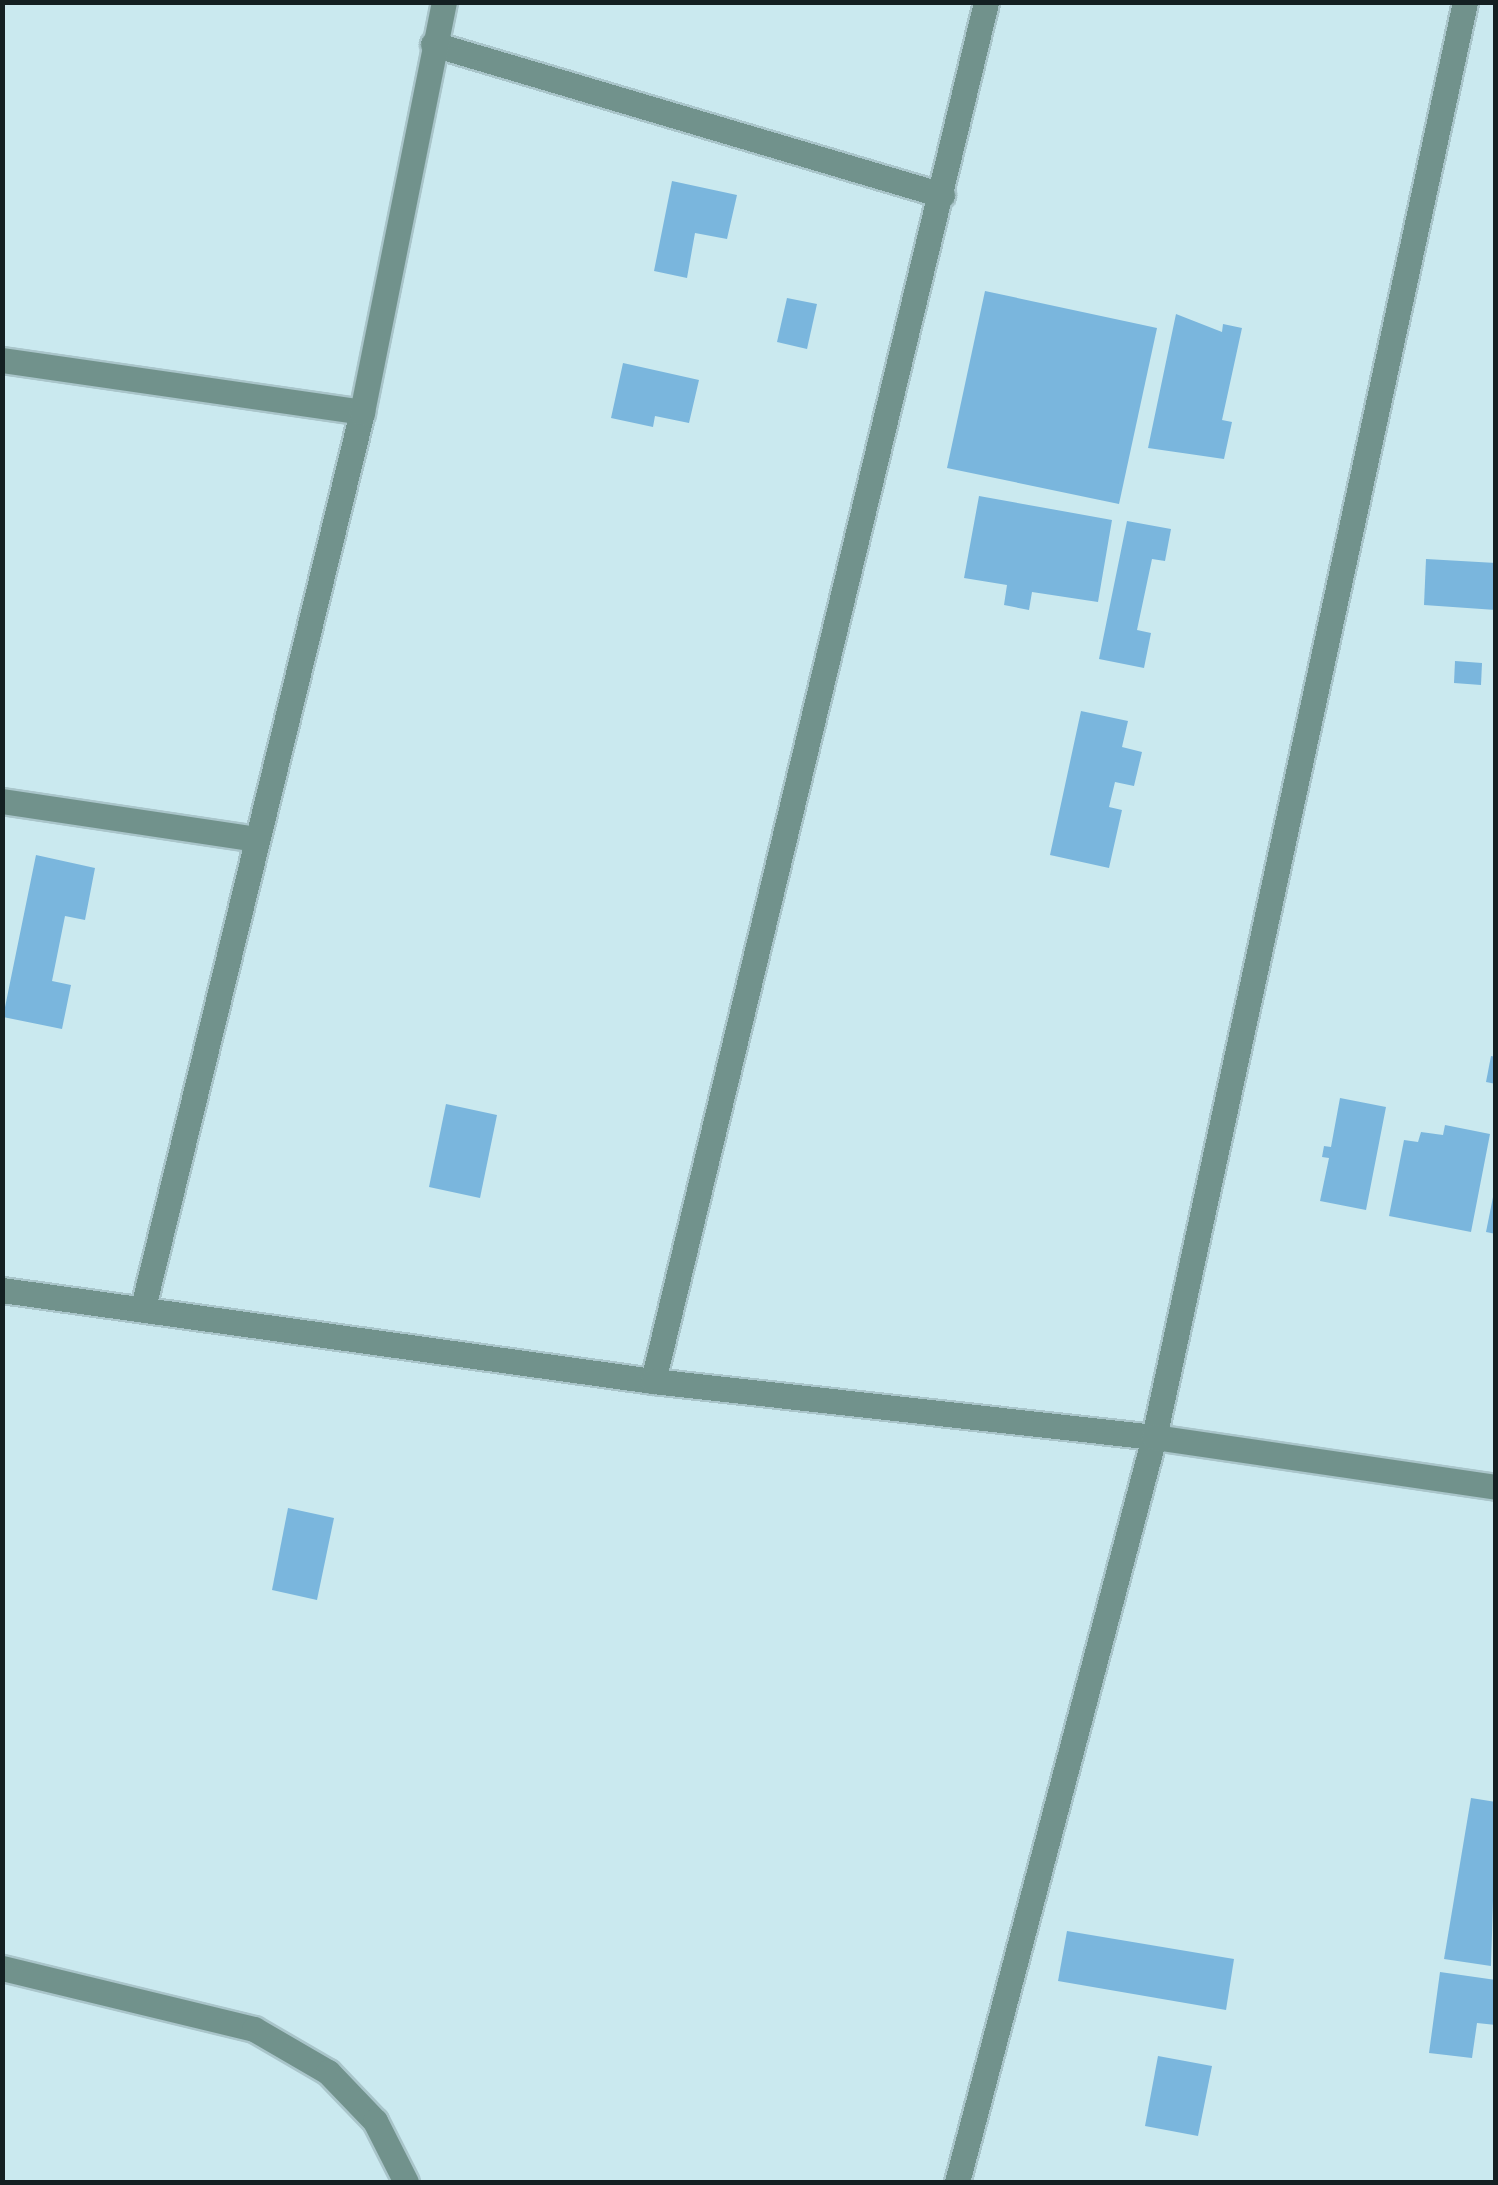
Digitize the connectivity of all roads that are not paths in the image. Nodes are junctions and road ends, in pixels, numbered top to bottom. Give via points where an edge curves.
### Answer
1 (444, 2) edge
2 (986, 2) edge
3 (1465, 2) edge
4 (433, 44) junction
5 (942, 196) junction
6 (2, 360) edge
7 (362, 412) junction
8 (2, 800) edge
9 (256, 839) junction
10 (2, 1290) edge
11 (144, 1308) junction
12 (653, 1380) junction
13 (1154, 1437) junction
14 (1496, 1488) edge
15 (2, 1968) edge
16 (406, 2182) edge
17 (956, 2182) edge

1 - 4 street
2 - 5 street
3 - 13 street
4 - 5 street
4 - 7 street
5 - 12 street
6 - 7 street
7 - 9 street
8 - 9 street
9 - 11 street
10 - 11 street
11 - 12 street
12 - 13 street
13 - 14 street
13 - 17 street
15 - 16 street via 254,2029 328,2072 375,2120

